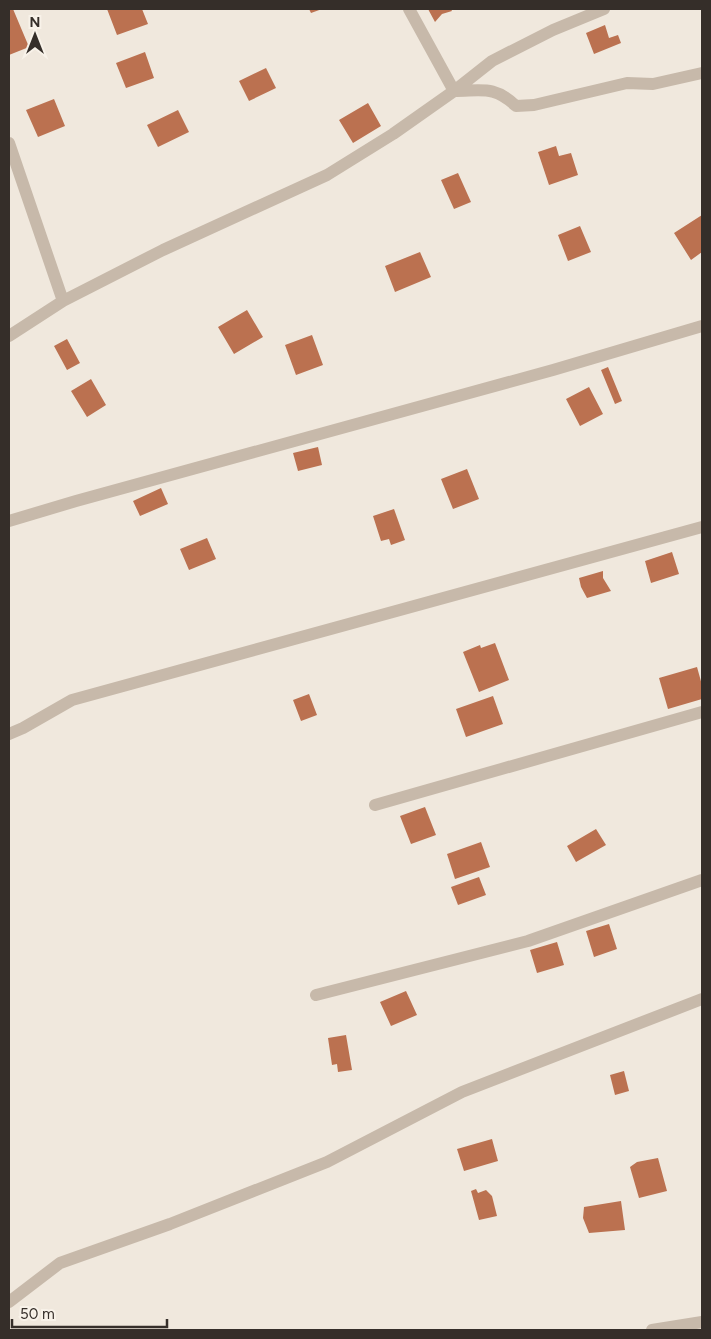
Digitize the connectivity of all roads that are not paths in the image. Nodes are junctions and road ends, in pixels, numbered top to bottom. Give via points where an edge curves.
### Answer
1 (409, 9) edge
2 (604, 9) edge
3 (702, 73) edge
4 (454, 91) junction
5 (9, 143) edge
6 (62, 300) junction
7 (702, 326) edge
8 (9, 336) edge
9 (9, 521) edge
10 (702, 527) edge
11 (702, 712) edge
12 (9, 734) edge
13 (375, 805) dead end
14 (702, 880) edge
15 (316, 995) dead end
16 (702, 999) edge
17 (9, 1302) edge
18 (702, 1322) edge
19 (652, 1330) edge

1 - 4 street
2 - 4 street via 552,30 492,61
3 - 4 street via 653,84 627,83 534,105 516,106 494,90
4 - 6 street via 394,134 327,175
5 - 6 street
6 - 8 street
7 - 9 street
10 - 12 street via 72,700
11 - 13 street
14 - 15 street via 528,941
16 - 17 street via 462,1092 327,1162 60,1263
18 - 19 street

